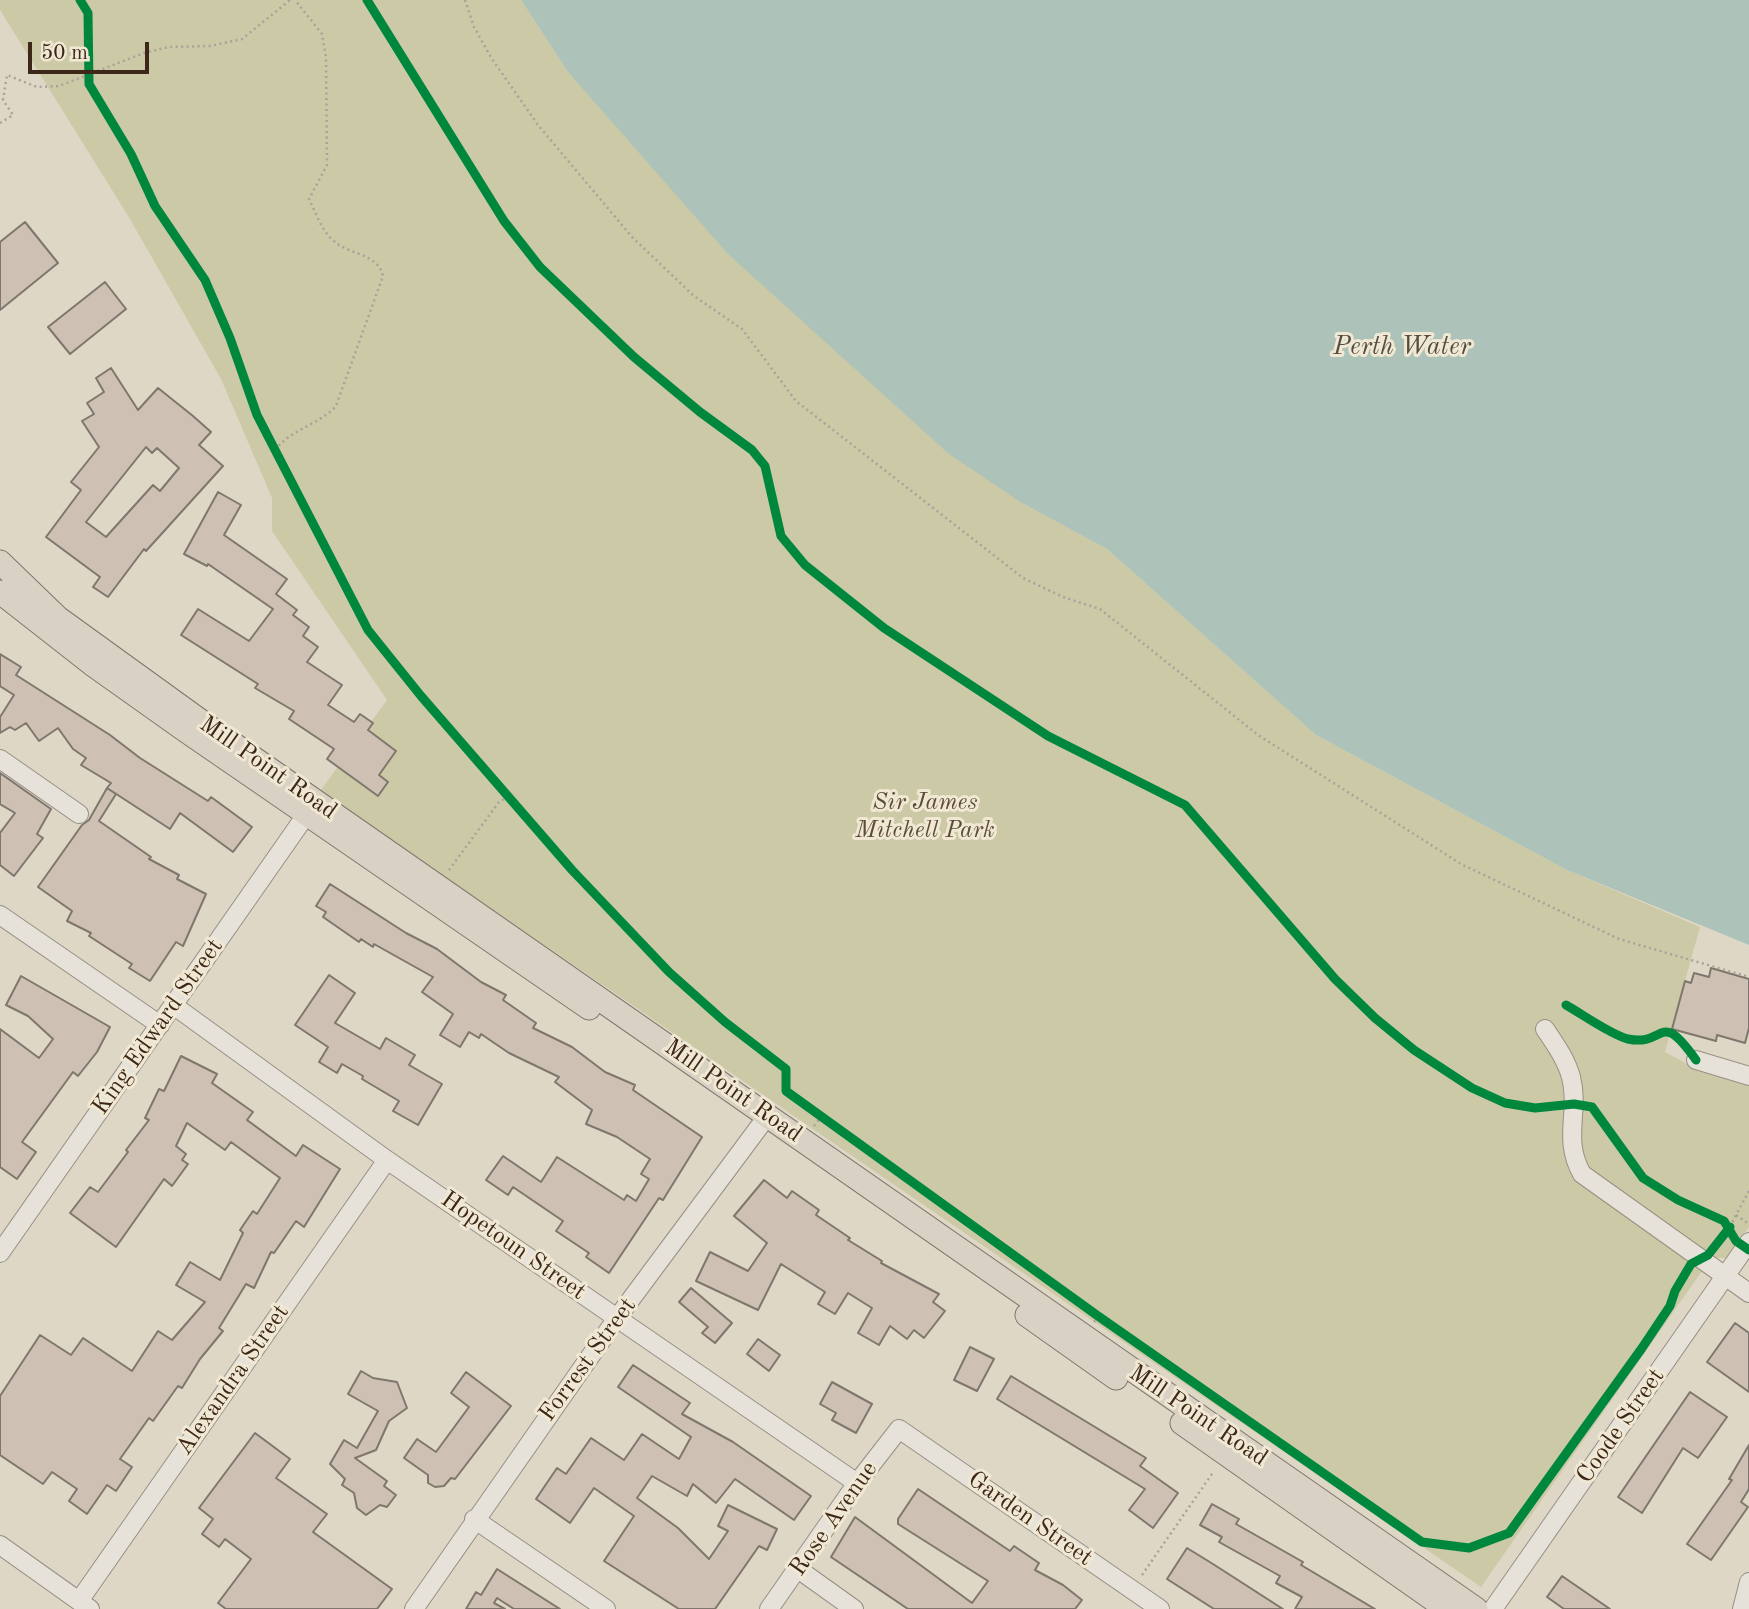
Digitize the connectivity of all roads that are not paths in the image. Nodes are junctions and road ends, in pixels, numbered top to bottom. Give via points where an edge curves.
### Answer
1 (3, 579) edge
2 (0, 759) edge
3 (311, 808) junction
4 (79, 814) dead end
5 (0, 915) edge
6 (173, 1005) junction
7 (160, 1025) junction
8 (1545, 1029) dead end
9 (1696, 1060) dead end
10 (1749, 1076) edge
11 (764, 1120) junction
12 (387, 1160) junction
13 (1747, 1245) edge
14 (1, 1248) edge
15 (1726, 1277) junction
16 (1749, 1293) edge
17 (617, 1318) junction
18 (899, 1429) joint
19 (857, 1483) junction
20 (474, 1519) junction
21 (0, 1545) edge
22 (798, 1569) junction
23 (1749, 1582) edge
24 (84, 1605) edge
25 (1443, 1607) edge
26 (414, 1609) edge
27 (606, 1609) edge
28 (769, 1609) edge
29 (854, 1609) edge
30 (1160, 1609) edge
31 (1476, 1609) edge
32 (1493, 1609) edge
33 (1742, 1609) edge

1 - 3 main road, Mill Point Road
2 - 4 street
3 - 6 street, King Edward Street
3 - 11 main road, Mill Point Road
5 - 7 street
6 - 7 street, King Edward Street
6 - 12 street, Hopetoun Street
7 - 14 street, King Edward Street
8 - 15 street via 1571,1078 1570,1142 1582,1174
9 - 10 street
11 - 17 street, Forrest Street
11 - 25 main road, Mill Point Road
11 - 31 main road, Mill Point Road
12 - 17 street, Hopetoun Street
12 - 24 street, Alexandra Street
13 - 15 street, Coode Street
15 - 16 street
15 - 32 street, Coode Street
17 - 19 street, Hopetoun Street
17 - 20 street, Forrest Street
18 - 19 street, Rose Avenue
18 - 30 street, Garden Street
19 - 22 street, Rose Avenue
20 - 26 street, Forrest Street
20 - 27 street
21 - 24 street
22 - 28 street, Rose Avenue
22 - 29 street
23 - 33 street

